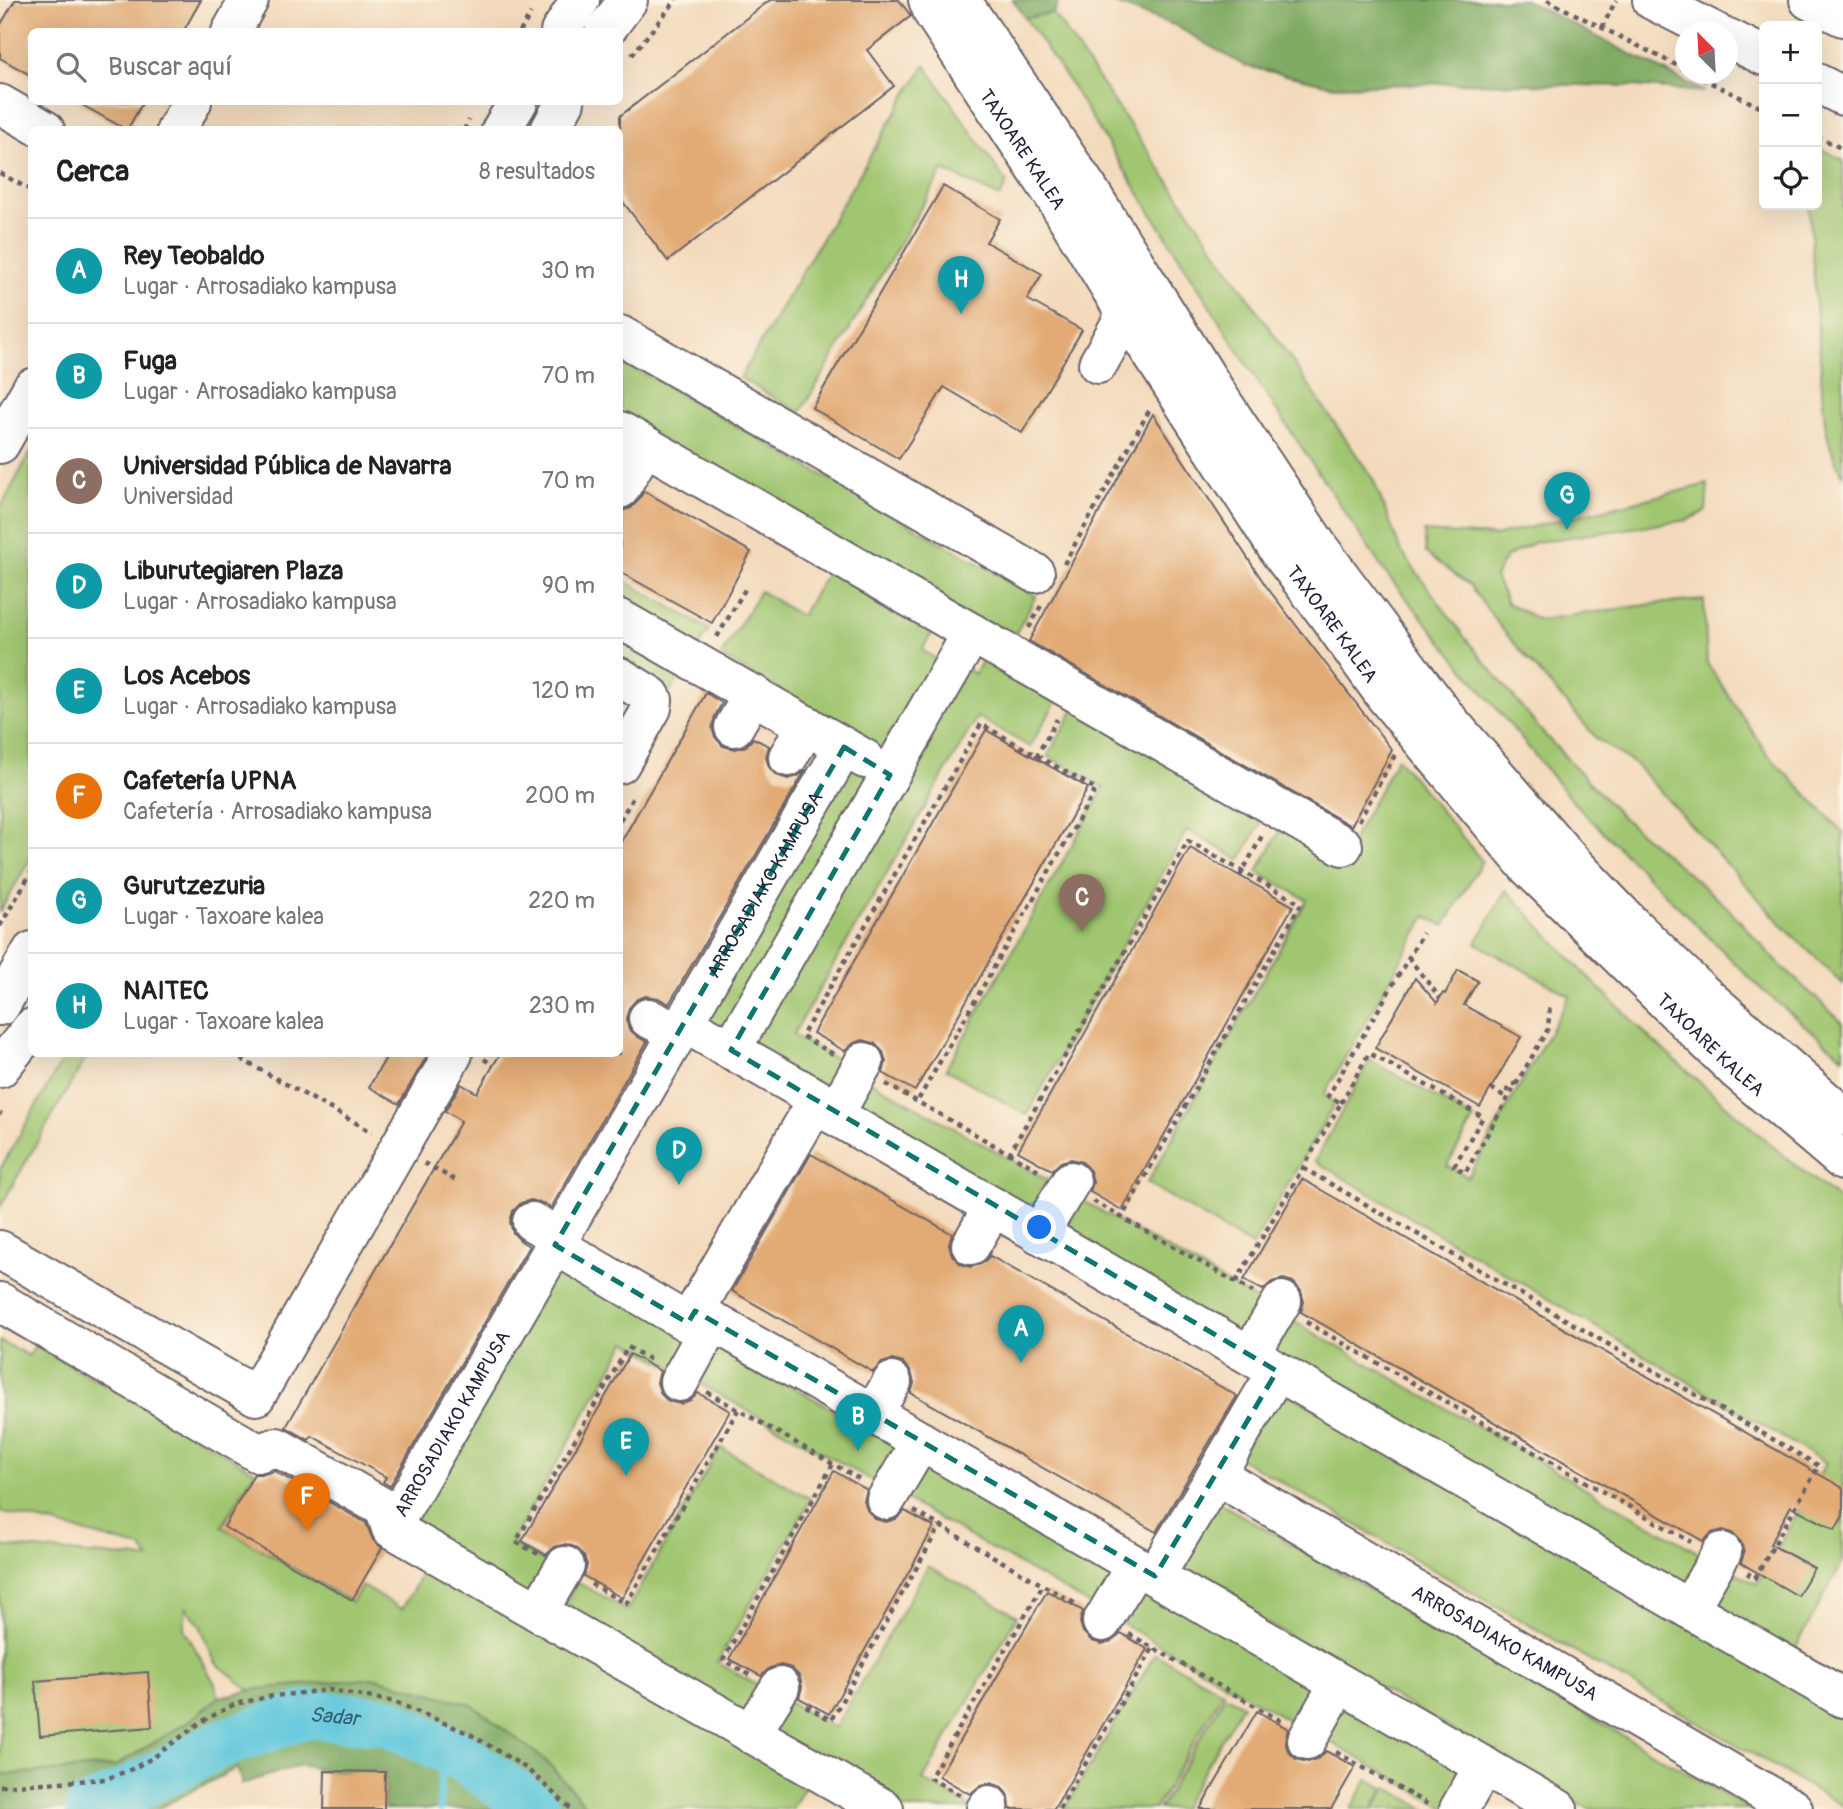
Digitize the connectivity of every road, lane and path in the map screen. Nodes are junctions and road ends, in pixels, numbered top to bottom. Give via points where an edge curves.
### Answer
1 (249, 0) edge
2 (580, 0) edge
3 (628, 0) edge
4 (676, 0) edge
5 (928, 0) edge
6 (961, 0) edge
7 (1547, 0) edge
8 (1616, 0) edge
9 (1653, 0) edge
10 (1809, 0) edge
11 (1843, 17) edge
12 (1694, 21) edge
13 (1602, 27) junction
14 (233, 28) edge
15 (562, 28) edge
16 (621, 28) edge
17 (623, 39) edge
18 (1738, 43) edge
19 (1759, 54) edge
20 (1675, 65) edge
21 (1713, 84) edge
22 (1819, 84) edge
23 (1843, 96) edge
24 (0, 104) edge
25 (190, 105) edge
26 (516, 105) edge
27 (563, 105) edge
28 (1759, 107) edge
29 (38, 126) edge
30 (178, 126) edge
31 (503, 126) edge
32 (552, 126) edge
33 (0, 131) edge
34 (1822, 138) edge
35 (28, 147) edge
36 (1843, 149) edge
37 (0, 173) edge
38 (28, 189) edge
39 (1126, 314) junction
40 (623, 337) edge
41 (1098, 365) dead end
42 (28, 395) edge
43 (1154, 402) dead end
44 (632, 439) edge
45 (0, 444) edge
46 (623, 476) edge
47 (747, 586) dead end
48 (1046, 587) joint
49 (623, 621) edge
50 (972, 633) junction
51 (701, 665) junction
52 (623, 679) edge
53 (844, 747) junction
54 (1398, 750) dead end
55 (623, 759) edge
56 (890, 775) junction
57 (1350, 836) joint
58 (28, 878) edge
59 (0, 926) edge
60 (1423, 933) dead end
61 (1408, 957) junction
62 (28, 958) edge
63 (1440, 998) dead end
64 (1550, 1004) dead end
65 (0, 1006) edge
66 (670, 1025) junction
67 (28, 1033) edge
68 (802, 1036) dead end
69 (731, 1049) junction
70 (237, 1057) edge
71 (467, 1057) edge
72 (471, 1057) edge
73 (864, 1062) dead end
74 (493, 1065) dead end
75 (0, 1068) edge
76 (1518, 1081) junction
77 (1491, 1088) dead end
78 (917, 1102) dead end
79 (1341, 1103) junction
80 (825, 1109) junction
81 (1843, 1116) edge
82 (374, 1134) dead end
83 (1009, 1154) dead end
84 (418, 1159) dead end
85 (1843, 1161) edge
86 (1303, 1168) junction
87 (457, 1181) dead end
88 (1071, 1181) dead end
89 (993, 1207) junction
90 (1122, 1217) dead end
91 (1039, 1234) junction
92 (549, 1235) junction
93 (971, 1245) dead end
94 (0, 1250) edge
95 (1236, 1282) dead end
96 (0, 1302) edge
97 (1280, 1303) joint
98 (704, 1316) junction
99 (1264, 1363) junction
100 (680, 1380) junction
101 (920, 1441) junction
102 (833, 1465) dead end
103 (1216, 1475) junction
104 (886, 1500) dead end
105 (940, 1526) dead end
106 (391, 1528) junction
107 (1720, 1555) junction
108 (564, 1567) junction
109 (1145, 1571) junction
110 (1043, 1585) dead end
111 (1689, 1609) junction
112 (538, 1612) junction
113 (1102, 1622) dead end
114 (1153, 1648) dead end
115 (1339, 1683) junction
116 (778, 1689) junction
117 (1843, 1698) edge
118 (751, 1734) junction
119 (1307, 1740) dead end
120 (1484, 1766) junction
121 (0, 1786) edge
122 (979, 1804) edge
123 (571, 1809) edge
124 (884, 1809) edge
125 (1059, 1809) edge
126 (1460, 1809) edge
127 (1558, 1809) edge
128 (1793, 1809) edge

1 - 14 street
2 - 15 street
3 - 16 street
4 - 17 path
5 - 39 street, TAXOARE KALEA
6 - 81 street, TAXOARE KALEA via 1312,538 1445,716 1632,925
7 - 13 path
8 - 13 path
9 - 12 street
10 - 11 street
13 - 20 path
18 - 19 street
21 - 28 path
22 - 23 street
24 - 29 street
25 - 30 street
26 - 31 street
27 - 32 street
33 - 35 street
34 - 36 path
37 - 38 path
39 - 41 street
39 - 85 street, TAXOARE KALEA via 1281,554 1385,696 1528,867 1735,1069
40 - 48 street
42 - 45 street
43 - 48 path
44 - 46 street
44 - 50 street
47 - 51 path
49 - 51 street
50 - 56 street
50 - 57 street
51 - 53 street via 743,710 797,741
52 - 55 street via 653,700
53 - 56 street
53 - 66 street, ARROSADIAKO KAMPUSA
54 - 57 path
56 - 69 street
58 - 59 path
60 - 61 path
61 - 63 path
61 - 79 path via 1328,1096
62 - 65 street
64 - 76 path via 1548,1029
66 - 69 street
66 - 92 street, ARROSADIAKO KAMPUSA via 618,1130
67 - 75 street
68 - 78 path via 981,724 1084,782 1096,789
69 - 80 street via 818,1099
70 - 82 path
71 - 94 street via 423,1094 256,1396
72 - 74 path
73 - 80 street
76 - 77 path via 1504,1096
76 - 79 path via 1465,1173 1454,1166 1483,1117 1369,1053
79 - 86 path
80 - 89 street
80 - 98 street
83 - 90 path via 1188,841 1289,897 1301,904
84 - 87 path
86 - 95 path
86 - 107 path via 1819,1466 1755,1578
88 - 91 street
89 - 91 street
89 - 93 street
91 - 99 street
92 - 98 street via 688,1323
92 - 106 street, ARROSADIAKO KAMPUSA
96 - 106 street via 258,1452 277,1447 363,1493 384,1508
97 - 99 street
97 - 107 path
98 - 100 street
98 - 101 street via 883,1398
99 - 103 street
99 - 111 street
100 - 108 path via 628,1347 516,1542
100 - 108 path via 737,1410 626,1604
101 - 104 street
101 - 109 street
102 - 116 path via 723,1660
103 - 109 street
103 - 128 street, ARROSADIAKO KAMPUSA
105 - 116 path via 831,1720
106 - 112 street, ARROSADIAKO KAMPUSA
107 - 111 street
108 - 112 street
109 - 113 street
109 - 115 street
110 - 122 path via 930,1778
111 - 117 street
112 - 118 street, ARROSADIAKO KAMPUSA
114 - 125 path
115 - 119 street
115 - 120 street
116 - 118 street
118 - 124 street, ARROSADIAKO KAMPUSA
120 - 126 street
120 - 127 street
121 - 123 path via 106,1779 154,1757 201,1722 235,1704 330,1690 396,1702 470,1734 526,1768

